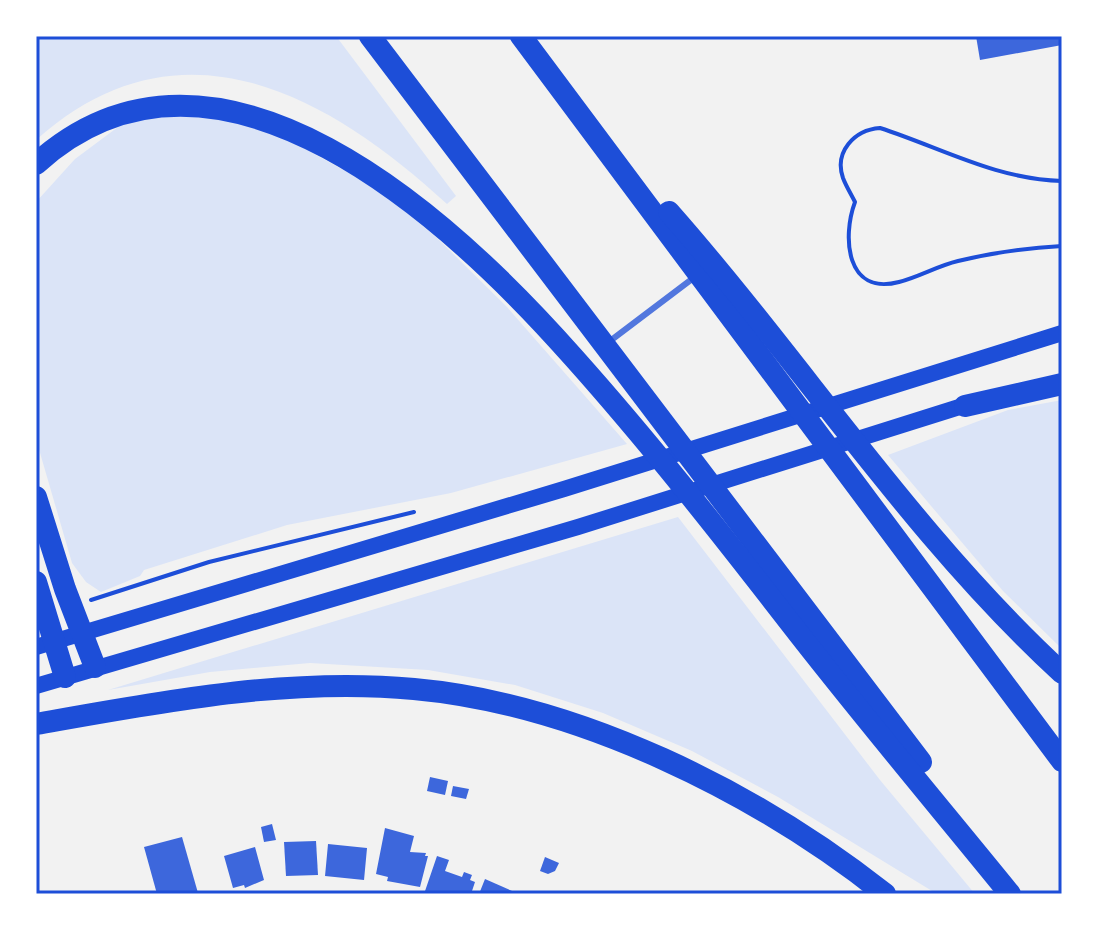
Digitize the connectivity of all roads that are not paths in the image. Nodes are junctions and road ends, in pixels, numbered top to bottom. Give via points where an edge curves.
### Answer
1 (370, 36) edge
2 (521, 36) edge
3 (565, 94) junction
4 (36, 164) edge
5 (699, 274) junction
6 (1062, 333) edge
7 (604, 346) junction
8 (1062, 375) edge
9 (1062, 384) edge
10 (965, 406) junction
11 (36, 497) edge
12 (36, 582) edge
13 (81, 633) junction
14 (45, 644) edge
15 (95, 667) junction
16 (1062, 673) edge
17 (65, 677) junction
18 (36, 686) edge
19 (36, 724) edge
20 (1062, 761) edge
21 (885, 894) edge
22 (1010, 894) edge
23 (1020, 894) edge

1 - 7 highway
2 - 3 highway
3 - 5 highway
3 - 16 highway via 725,275 963,570
4 - 22 highway via 86,120 117,105 167,92 221,93 266,104 304,122 401,185 494,268 617,406
5 - 7 lane
5 - 20 highway
6 - 13 main road
7 - 23 highway
8 - 10 main road
9 - 10 highway
10 - 15 main road via 578,527
11 - 13 highway
12 - 14 highway
13 - 14 main road
13 - 15 highway
14 - 17 highway
15 - 17 main road
17 - 18 main road
19 - 21 highway via 275,689 413,689 475,697 604,733 666,760 792,830

